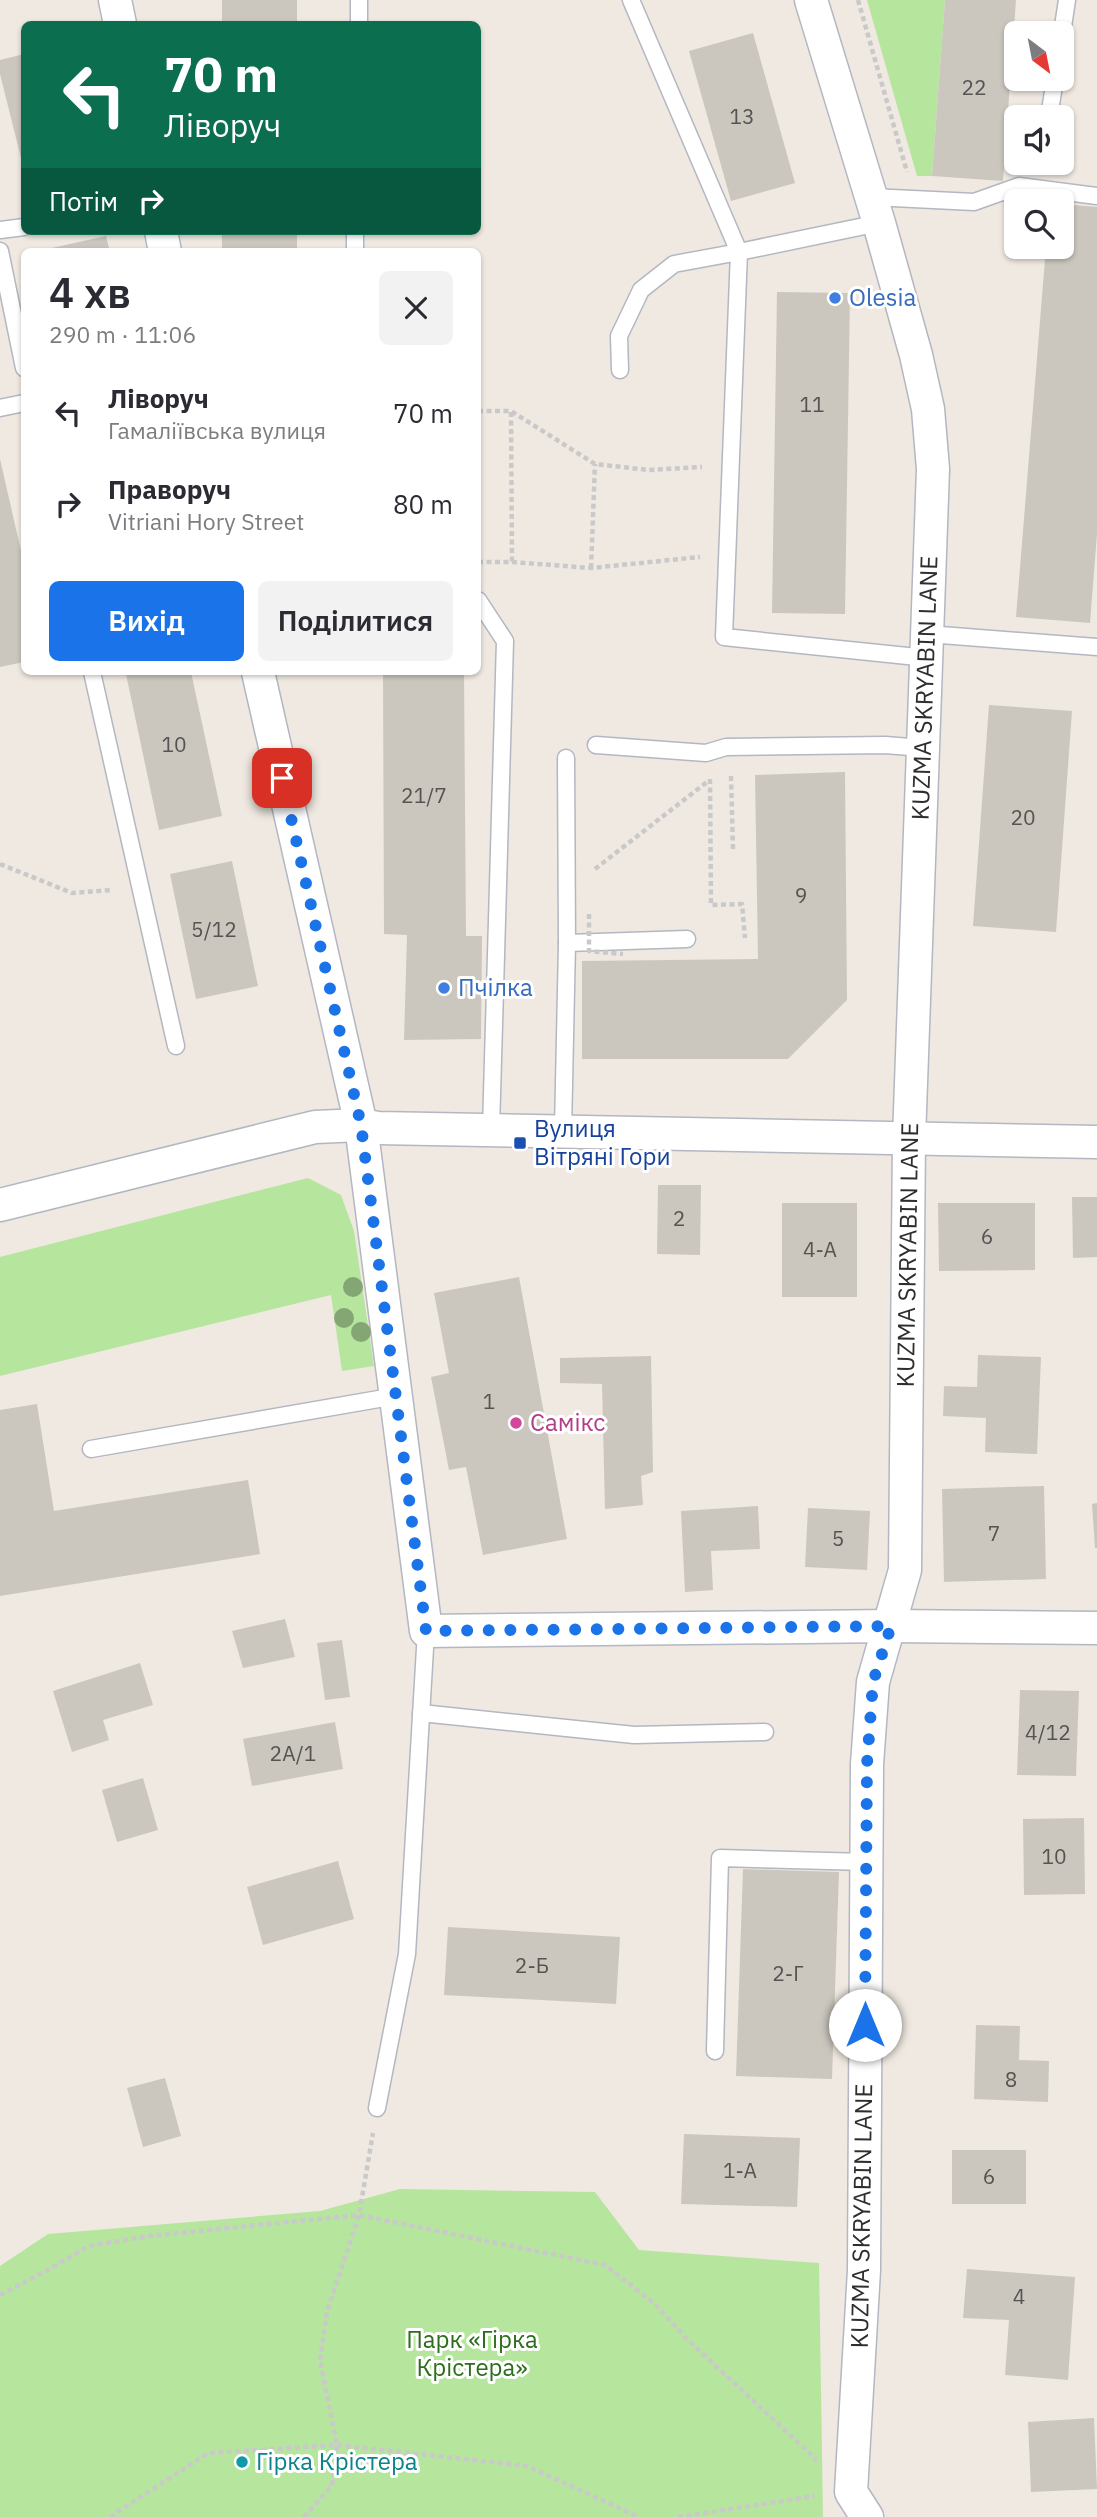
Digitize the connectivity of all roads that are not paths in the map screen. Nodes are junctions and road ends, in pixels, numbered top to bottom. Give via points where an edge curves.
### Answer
1 (115, 0) edge
2 (359, 0) edge
3 (631, 0) edge
4 (811, 0) edge
5 (1067, 0) edge
6 (119, 21) edge
7 (359, 21) edge
8 (1064, 21) edge
9 (1097, 196) edge
10 (876, 210) junction
11 (21, 227) edge
12 (0, 230) edge
13 (0, 251) edge
14 (739, 252) junction
15 (21, 353) edge
16 (620, 370) dead end
17 (21, 404) edge
18 (0, 408) edge
19 (481, 605) edge
20 (927, 646) junction
21 (1097, 647) edge
22 (93, 675) edge
23 (259, 675) edge
24 (596, 745) dead end
25 (923, 748) junction
26 (566, 758) dead end
27 (687, 939) dead end
28 (567, 943) junction
29 (176, 1046) dead end
30 (361, 1125) junction
31 (491, 1129) junction
32 (563, 1131) junction
33 (909, 1139) junction
34 (1097, 1142) edge
35 (0, 1205) edge
36 (396, 1396) junction
37 (91, 1449) dead end
38 (891, 1626) junction
39 (1097, 1628) edge
40 (426, 1631) junction
41 (421, 1713) junction
42 (765, 1732) dead end
43 (866, 1862) junction
44 (715, 2051) dead end
45 (377, 2108) road end
46 (859, 2504) edge

1 - 6 street
2 - 7 lane
3 - 14 lane
4 - 10 street, KUZMA SKRYABIN LANE
5 - 8 lane
9 - 10 lane via 1019,186 974,202
10 - 14 lane
10 - 20 street, KUZMA SKRYABIN LANE via 928,409 933,469
11 - 12 lane
13 - 15 lane
14 - 16 lane via 674,264 641,289 619,336
14 - 20 lane via 724,637
17 - 18 lane
19 - 31 lane via 505,641
20 - 21 lane
20 - 25 street, KUZMA SKRYABIN LANE
22 - 29 lane
23 - 30 street
24 - 25 lane via 706,753 726,747
25 - 33 street, KUZMA SKRYABIN LANE
26 - 28 lane via 570,803
27 - 28 lane
28 - 32 lane
30 - 31 street
30 - 35 street via 315,1127
30 - 36 street
31 - 32 street
32 - 33 street
33 - 34 street
33 - 38 street, KUZMA SKRYABIN LANE via 905,1570
36 - 37 lane
36 - 40 street
38 - 39 street
38 - 40 street
38 - 43 street, KUZMA SKRYABIN LANE via 873,1682
40 - 41 lane
41 - 42 lane via 634,1735
41 - 45 lane via 407,1954
43 - 44 lane via 720,1858
43 - 46 street, KUZMA SKRYABIN LANE

